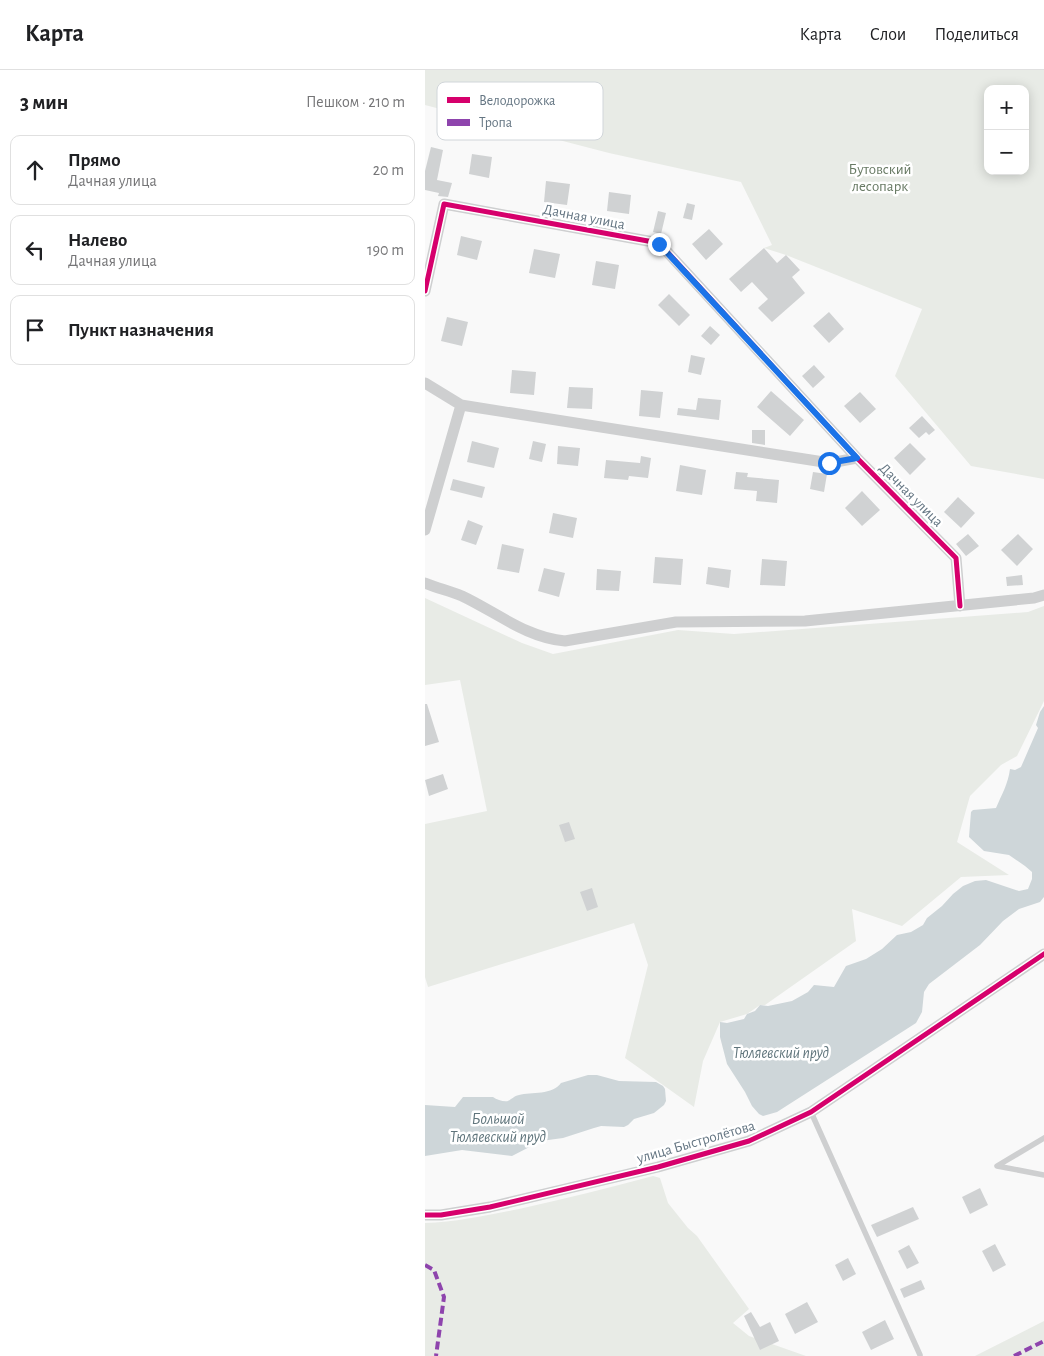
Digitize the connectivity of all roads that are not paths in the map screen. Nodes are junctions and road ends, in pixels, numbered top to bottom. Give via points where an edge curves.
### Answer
1 (425, 290) edge
2 (425, 383) edge
3 (461, 405) junction
4 (857, 458) junction
5 (425, 530) edge
6 (425, 584) edge
7 (1044, 595) edge
8 (960, 606) junction
9 (1044, 955) edge
10 (811, 1112) junction
11 (1044, 1138) edge
12 (1044, 1175) edge
13 (425, 1215) edge
14 (919, 1355) edge

1 - 4 street, Дачная улица via 444,204 659,244
2 - 3 street
3 - 4 street via 829,463
3 - 5 street
4 - 8 street, Дачная улица via 956,558
6 - 8 street via 461,596 534,634 565,641 676,622 805,621
7 - 8 street
9 - 10 street, улица Быстролётова
10 - 13 street, улица Быстролётова via 749,1141 706,1154 490,1207
10 - 14 lane
11 - 12 lane via 997,1166

